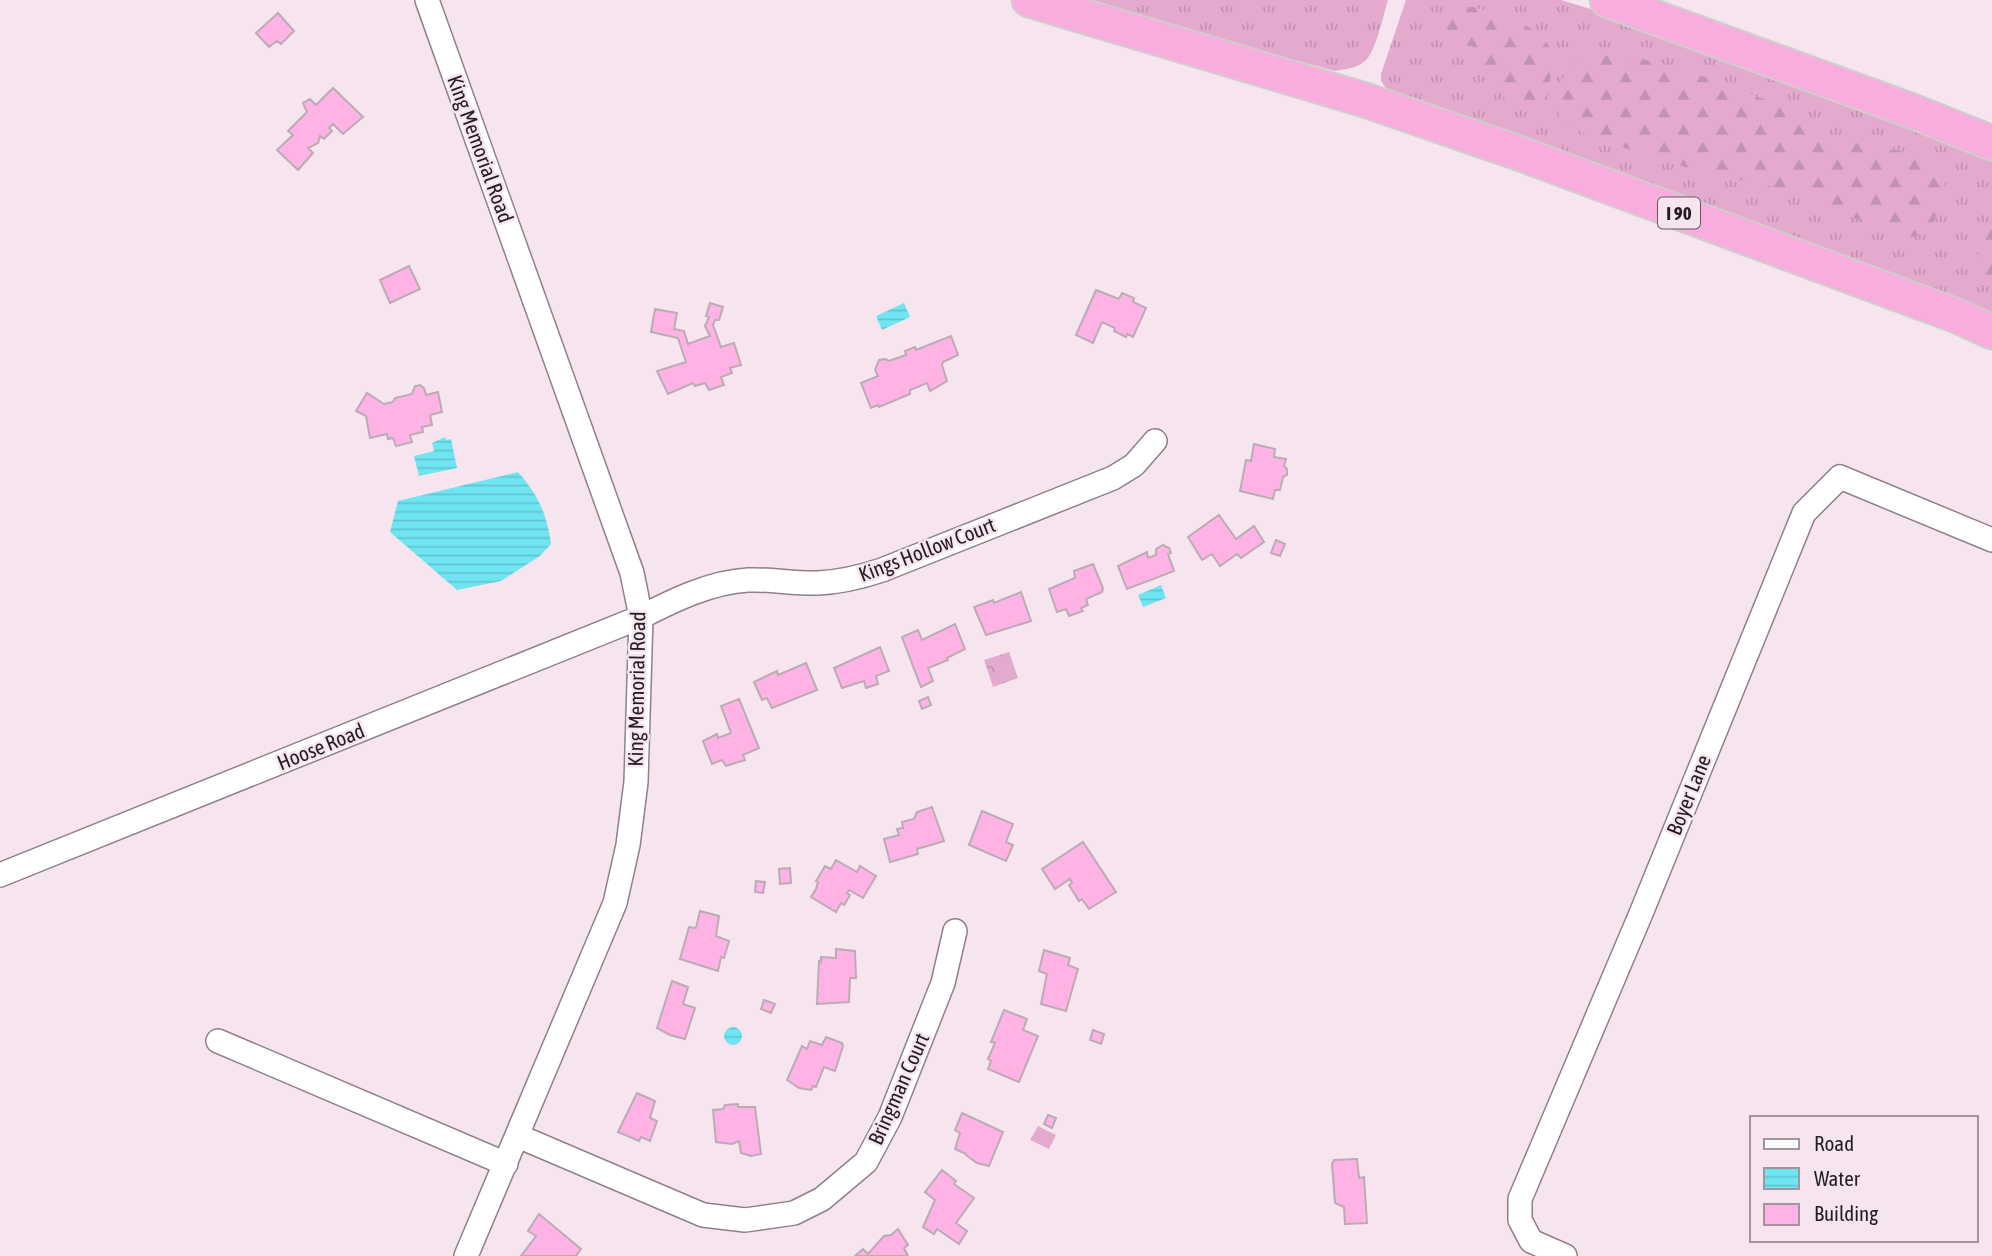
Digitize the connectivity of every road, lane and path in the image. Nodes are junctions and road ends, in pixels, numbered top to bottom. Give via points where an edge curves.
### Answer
1 (427, 0) edge
2 (1029, 0) edge
3 (1607, 0) edge
4 (1992, 143) edge
5 (1992, 332) edge
6 (1155, 441) dead end
7 (1992, 540) edge
8 (642, 617) junction
9 (0, 875) edge
10 (955, 931) dead end
11 (218, 1041) dead end
12 (518, 1136) junction
13 (506, 1164) junction
14 (466, 1256) edge
15 (1566, 1256) edge

1 - 8 street, King Memorial Road via 632,573
2 - 5 highway, I 90 via 1377,104
3 - 4 highway
6 - 8 street, Kings Hollow Court via 1134,465 1113,478 882,570 819,583 748,580 719,585
7 - 15 street, Boyer Lane via 1840,477 1804,513 1520,1199 1520,1220 1531,1241
8 - 9 street, Hoose Road
8 - 12 street, King Memorial Road via 636,782 615,903
10 - 12 street, Bringman Court via 943,983 890,1118 866,1162 822,1199 793,1213 746,1220 703,1215
11 - 13 street
12 - 13 street, King Memorial Road
13 - 14 street, King Memorial Road

